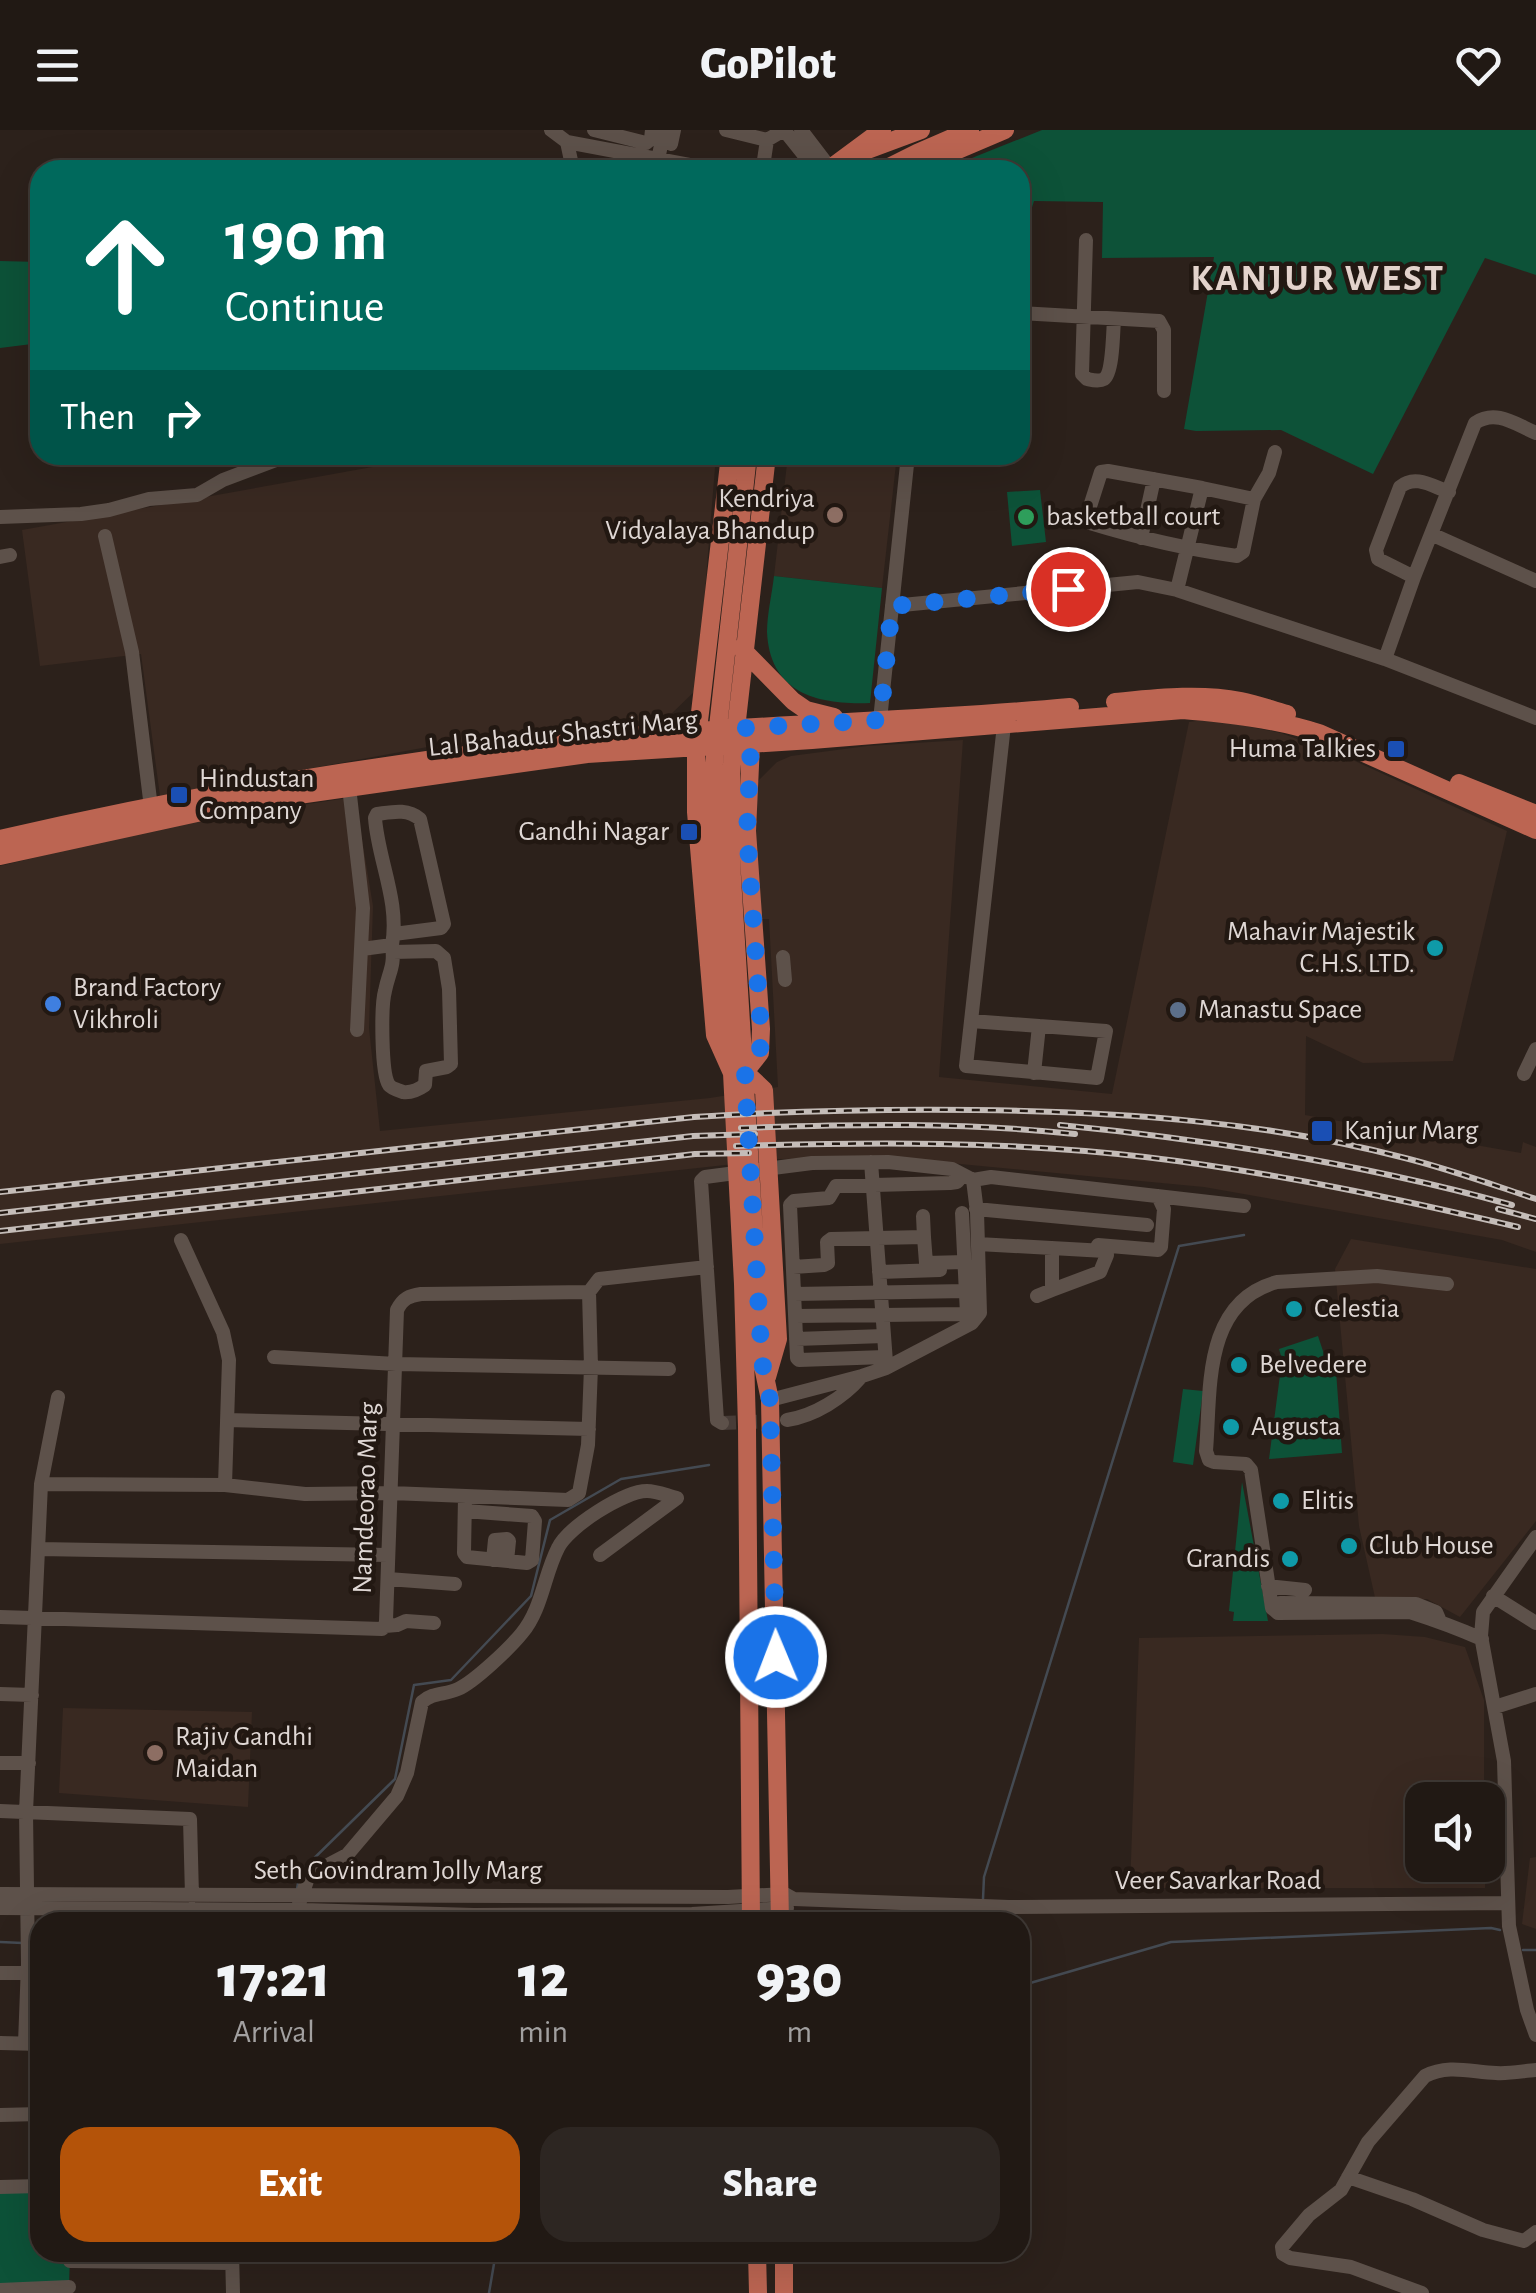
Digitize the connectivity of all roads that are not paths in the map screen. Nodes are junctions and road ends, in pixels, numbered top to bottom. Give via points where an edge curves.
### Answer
1 (550, 130) edge
2 (594, 130) edge
3 (652, 130) edge
4 (726, 130) edge
5 (802, 130) edge
6 (882, 130) edge
7 (921, 130) edge
8 (970, 130) edge
9 (1005, 130) edge
10 (669, 135) edge
11 (767, 140) junction
12 (572, 143) junction
13 (572, 160) edge
14 (578, 160) edge
15 (646, 160) edge
16 (664, 160) edge
17 (764, 160) dead end
18 (823, 160) edge
19 (826, 160) edge
20 (843, 160) edge
21 (851, 160) edge
22 (916, 160) edge
23 (922, 160) edge
24 (1086, 240) dead end
25 (1030, 314) edge
26 (1085, 318) junction
27 (1114, 319) junction
28 (1164, 391) dead end
29 (1536, 433) edge
30 (1275, 452) dead end
31 (263, 465) edge
32 (729, 465) edge
33 (747, 465) edge
34 (762, 465) edge
35 (767, 465) edge
36 (907, 465) edge
37 (1154, 480) junction
38 (1202, 488) junction
39 (1448, 492) junction
40 (1254, 499) junction
41 (0, 517) edge
42 (1431, 534) junction
43 (104, 536) dead end
44 (1141, 538) junction
45 (1187, 549) junction
46 (1414, 577) junction
47 (1536, 581) edge
48 (1176, 590) junction
49 (892, 606) junction
50 (737, 644) junction
51 (1385, 660) junction
52 (1536, 718) edge
53 (880, 720) junction
54 (849, 721) junction
55 (1004, 725) junction
56 (748, 736) junction
57 (697, 740) junction
58 (586, 747) junction
59 (349, 786) junction
60 (1536, 814) edge
61 (152, 815) junction
62 (1536, 830) edge
63 (0, 839) edge
64 (0, 856) edge
65 (723, 860) junction
66 (393, 943) junction
67 (362, 949) junction
68 (783, 957) dead end
69 (786, 980) dead end
70 (971, 1021) junction
71 (1039, 1026) junction
72 (356, 1030) dead end
73 (1536, 1050) edge
74 (1034, 1072) junction
75 (739, 1073) junction
76 (1524, 1074) dead end
77 (741, 1094) junction
78 (872, 1162) junction
79 (968, 1177) junction
80 (873, 1185) junction
81 (1158, 1196) junction
82 (1244, 1206) dead end
83 (969, 1211) junction
84 (923, 1216) dead end
85 (1148, 1224) dead end
86 (877, 1237) junction
87 (924, 1237) junction
88 (182, 1240) dead end
89 (978, 1240) junction
90 (1052, 1248) junction
91 (965, 1266) junction
92 (707, 1267) junction
93 (793, 1267) junction
94 (927, 1267) junction
95 (879, 1272) junction
96 (1447, 1284) dead end
97 (966, 1291) junction
98 (589, 1292) junction
99 (881, 1293) junction
100 (794, 1294) junction
101 (882, 1314) junction
102 (795, 1316) junction
103 (884, 1336) junction
104 (778, 1340) junction
105 (274, 1357) dead end
106 (886, 1362) junction
107 (396, 1364) junction
108 (591, 1368) junction
109 (669, 1368) dead end
110 (862, 1376) junction
111 (768, 1391) junction
112 (58, 1396) dead end
113 (227, 1420) junction
114 (787, 1420) tunnel mouth
115 (722, 1423) dead end
116 (394, 1425) junction
117 (589, 1429) junction
118 (41, 1484) junction
119 (225, 1486) junction
120 (391, 1493) junction
121 (465, 1504) junction
122 (1536, 1538) edge
123 (39, 1549) junction
124 (388, 1555) junction
125 (600, 1555) dead end
126 (388, 1579) junction
127 (454, 1584) dead end
128 (1268, 1586) junction
129 (1305, 1590) dead end
130 (1493, 1596) junction
131 (0, 1617) edge
132 (36, 1618) junction
133 (434, 1623) dead end
134 (1536, 1623) edge
135 (385, 1626) junction
136 (1482, 1639) junction
137 (0, 1694) edge
138 (1536, 1694) edge
139 (32, 1695) junction
140 (1495, 1707) junction
141 (0, 1763) edge
142 (29, 1763) junction
143 (0, 1811) edge
144 (26, 1812) junction
145 (0, 1894) edge
146 (192, 1896) junction
147 (28, 1902) junction
148 (274, 1903) junction
149 (298, 1903) junction
150 (1497, 1904) junction
151 (784, 1906) edge
152 (0, 1908) edge
153 (750, 1910) edge
154 (442, 1912) edge
155 (721, 1912) edge
156 (30, 1955) edge
157 (30, 1970) edge
158 (0, 1973) edge
159 (1536, 2035) edge
160 (0, 2043) edge
161 (30, 2044) edge
162 (1536, 2070) edge
163 (30, 2114) edge
164 (0, 2115) edge
165 (1348, 2177) junction
166 (0, 2186) edge
167 (30, 2186) edge
168 (1536, 2232) edge
169 (70, 2262) edge
170 (232, 2262) edge
171 (757, 2262) edge
172 (784, 2262) edge
173 (0, 2290) edge
174 (69, 2290) edge
175 (232, 2293) edge
176 (758, 2293) edge
177 (784, 2293) edge
178 (1422, 2293) edge

1 - 12 street
2 - 3 street via 646,143
4 - 11 street
5 - 19 street
6 - 20 main road
7 - 21 main road
8 - 22 main road
9 - 23 main road
10 - 16 street
11 - 17 street
11 - 18 street via 784,130
12 - 13 street
12 - 14 street
12 - 15 street
24 - 26 street
25 - 26 street
26 - 27 street
26 - 27 street via 1087,380 1106,377 1110,369
27 - 28 street via 1160,321
29 - 39 street via 1485,416 1475,423
30 - 40 street
31 - 41 street via 197,495 81,514
32 - 57 main road
33 - 65 main road via 713,772
34 - 50 main road
35 - 65 main road
36 - 49 street
37 - 38 street
37 - 44 street
37 - 44 street via 1100,472 1086,519
38 - 40 street
38 - 45 street
39 - 42 street
39 - 46 street via 1415,479 1400,487 1376,550 1378,558
40 - 45 street via 1244,552
42 - 46 street
42 - 47 street
43 - 61 street via 132,652
44 - 45 street
45 - 48 street
46 - 51 street
48 - 49 street via 1138,582
48 - 51 street
49 - 53 street
50 - 54 main road via 792,701
50 - 56 main road via 732,708
51 - 52 street
53 - 54 main road, Lal Bahadur Shastri Marg
53 - 60 main road, Lal Bahadur Shastri Marg via 1175,696 1242,701 1295,716
54 - 56 main road, Lal Bahadur Shastri Marg
55 - 56 main road, Lal Bahadur Shastri Marg
55 - 62 main road, Lal Bahadur Shastri Marg via 1183,710 1294,725
55 - 70 street
56 - 57 main road, Lal Bahadur Shastri Marg
56 - 75 main road via 747,832 761,1029 760,1053
57 - 58 main road, Lal Bahadur Shastri Marg
57 - 75 main road via 711,1004 716,1035
58 - 59 main road, Lal Bahadur Shastri Marg
58 - 61 main road, Lal Bahadur Shastri Marg via 390,764 254,786
59 - 61 main road, Lal Bahadur Shastri Marg
59 - 67 street via 364,908
61 - 63 main road, Lal Bahadur Shastri Marg
61 - 64 main road, Lal Bahadur Shastri Marg
65 - 75 main road
66 - 66 street via 444,924 420,819 409,812 375,818
66 - 66 street via 383,1005 386,1076 393,1088 410,1092 425,1085 426,1071 451,1064 448,973 436,951
66 - 67 street
67 - 72 street
68 - 69 street
70 - 71 street
70 - 74 street via 966,1066
71 - 74 street
71 - 74 street via 1106,1030 1097,1078
73 - 76 street
75 - 77 main road
77 - 104 main road
77 - 153 main road via 735,1246 747,1426
78 - 79 street via 952,1169
78 - 80 street
78 - 92 street via 706,1177 701,1181
79 - 80 street
79 - 81 street
79 - 83 street
80 - 86 street
80 - 93 street via 836,1186 829,1198 790,1205
81 - 82 street
81 - 89 street via 1164,1210 1158,1250
83 - 85 street
83 - 89 street
83 - 91 street
84 - 87 street
86 - 87 street
86 - 93 street via 831,1239 824,1265
86 - 95 street
87 - 94 street
88 - 113 street via 223,1332
89 - 90 street
89 - 106 street via 980,1312 972,1323
90 - 90 street via 1105,1251 1107,1255 1100,1272 1044,1293
91 - 94 street
91 - 97 street
92 - 98 street, Namdeorao Marg via 599,1279
92 - 115 street
93 - 100 street
94 - 95 street
95 - 99 street
96 - 128 street via 1377,1276 1277,1282 1247,1298 1226,1321 1214,1354 1207,1456 1252,1470
97 - 99 street
97 - 101 street via 967,1314
98 - 107 street, Namdeorao Marg via 411,1295 397,1310
98 - 108 street
99 - 100 street
99 - 101 street
100 - 102 street
101 - 102 street
101 - 103 street
102 - 104 street
103 - 104 street
103 - 106 street
104 - 106 street via 799,1360
104 - 111 main road
105 - 107 street
106 - 110 street
107 - 108 street
107 - 116 street, Namdeorao Marg
108 - 109 street
108 - 117 street
110 - 111 street
110 - 114 street via 803,1418
111 - 151 main road
112 - 118 street
113 - 116 street
113 - 119 street
116 - 117 street
116 - 120 street, Namdeorao Marg
117 - 121 street via 579,1493 568,1500
118 - 119 street
118 - 123 street
119 - 120 street
120 - 121 street
120 - 124 street, Namdeorao Marg
121 - 121 street via 466,1558 532,1560 532,1516
122 - 130 street
123 - 124 street
123 - 132 street
124 - 126 street, Namdeorao Marg
125 - 149 street via 677,1498 645,1490 574,1528 558,1546 524,1632 465,1684 422,1702 397,1796 346,1855 309,1875
126 - 127 street
126 - 135 street, Namdeorao Marg
128 - 129 street
128 - 136 street via 1278,1613 1416,1604
130 - 134 street
130 - 136 street via 1483,1612
131 - 132 street, Namdeorao Marg
132 - 135 street, Namdeorao Marg
132 - 139 street
133 - 135 street
136 - 140 street
137 - 139 street
138 - 140 street
139 - 142 street
140 - 150 street via 1504,1761
141 - 142 street
142 - 144 street
143 - 144 street
144 - 146 street via 190,1819
144 - 147 street
145 - 147 street, Seth Govindram Jolly Marg
146 - 147 street, Seth Govindram Jolly Marg
146 - 148 street, Seth Govindram Jolly Marg
147 - 148 street
147 - 152 street
147 - 156 street
148 - 149 street, Seth Govindram Jolly Marg
149 - 154 street, Seth Govindram Jolly Marg
150 - 151 street, Veer Savarkar Road
150 - 159 street via 1509,1926
151 - 153 street
153 - 155 street, Seth Govindram Jolly Marg
157 - 158 street
160 - 161 street
162 - 165 street via 1455,2068 1425,2076 1368,2142
163 - 164 street
165 - 168 street via 1483,2230 1524,2241
165 - 178 street via 1285,2241 1283,2254 1351,2267
166 - 167 street
169 - 174 street
170 - 175 street
171 - 176 main road
172 - 177 main road
173 - 174 street

